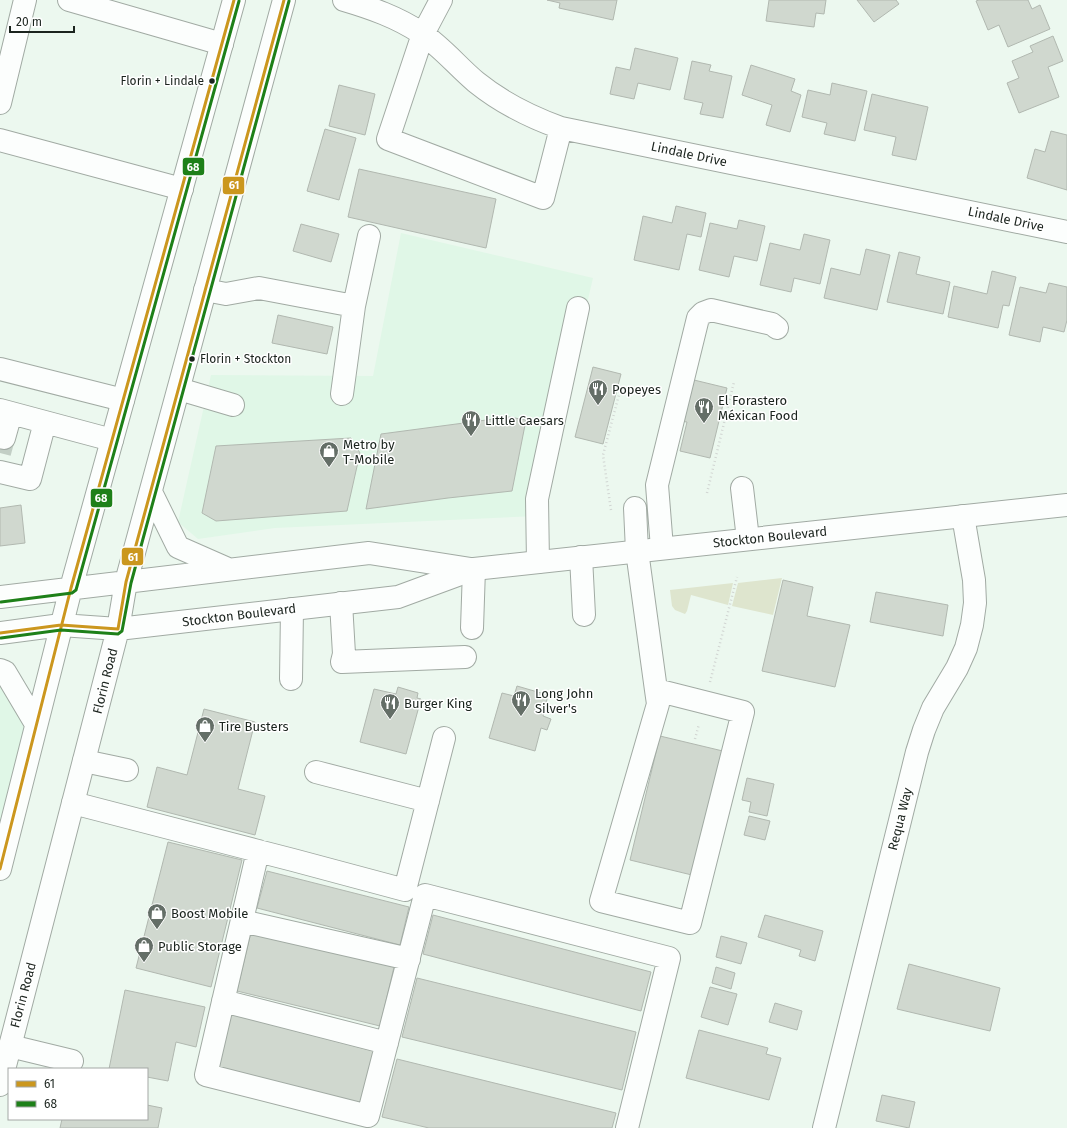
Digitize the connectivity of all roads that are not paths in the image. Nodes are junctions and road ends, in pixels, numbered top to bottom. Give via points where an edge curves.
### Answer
1 (25, 0) edge
2 (69, 0) edge
3 (234, 0) edge
4 (284, 0) edge
5 (344, 0) edge
6 (441, 0) edge
7 (423, 34) junction
8 (222, 44) junction
9 (0, 103) edge
10 (561, 128) junction
11 (0, 140) edge
12 (182, 189) junction
13 (1067, 232) edge
14 (369, 236) dead end
15 (205, 290) junction
16 (354, 306) junction
17 (578, 308) dead end
18 (777, 328) dead end
19 (0, 369) edge
20 (179, 389) junction
21 (342, 394) dead end
22 (123, 400) junction
23 (233, 405) dead end
24 (6, 411) edge
25 (45, 422) junction
26 (4, 438) dead end
27 (112, 440) junction
28 (0, 472) edge
29 (742, 488) dead end
30 (151, 492) junction
31 (1067, 504) edge
32 (635, 508) dead end
33 (963, 516) junction
34 (748, 539) junction
35 (662, 548) junction
36 (637, 551) junction
37 (581, 557) junction
38 (538, 562) junction
39 (474, 569) junction
40 (229, 570) junction
41 (126, 582) junction
42 (71, 588) junction
43 (0, 596) edge
44 (341, 603) junction
45 (292, 609) junction
46 (584, 615) dead end
47 (61, 625) junction
48 (472, 628) dead end
49 (118, 630) junction
50 (0, 633) edge
51 (465, 657) dead end
52 (0, 670) edge
53 (291, 679) dead end
54 (656, 690) junction
55 (36, 724) junction
56 (444, 738) dead end
57 (84, 761) junction
58 (127, 770) dead end
59 (316, 772) dead end
60 (428, 801) junction
61 (73, 803) junction
62 (258, 851) junction
63 (0, 869) edge
64 (242, 921) junction
65 (409, 959) junction
66 (223, 1001) junction
67 (387, 1043) junction
68 (10, 1046) junction
69 (72, 1061) dead end
70 (0, 1085) edge
71 (367, 1122) edge
72 (627, 1128) edge
73 (824, 1128) edge

1 - 9 main road
2 - 8 main road
3 - 8 main road
4 - 15 main road, Florin Road
5 - 7 main road, Lindale Drive via 383,12
6 - 7 main road
7 - 10 main road, Lindale Drive via 494,96 515,109
7 - 10 main road via 388,139 543,198
8 - 12 main road
10 - 13 main road, Lindale Drive
11 - 12 main road
12 - 22 main road
14 - 16 main road
15 - 16 main road via 226,294 259,288
15 - 20 main road, Florin Road
16 - 21 main road
17 - 38 main road via 536,499
18 - 35 main road via 772,324 711,310 698,318 657,485
19 - 22 main road
20 - 23 main road
20 - 30 main road, Florin Road
22 - 27 main road
24 - 25 main road
24 - 26 main road
25 - 27 main road
25 - 28 main road via 30,479
27 - 42 main road
29 - 34 main road
30 - 40 main road via 178,547
30 - 41 main road, Florin Road
31 - 33 main road, Stockton Boulevard
32 - 36 main road
33 - 34 main road, Stockton Boulevard
33 - 73 main road, Requa Way via 974,580 972,626 966,648 934,708 917,752
34 - 35 main road, Stockton Boulevard
35 - 36 main road, Stockton Boulevard
36 - 37 main road, Stockton Boulevard
36 - 54 main road
37 - 38 main road, Stockton Boulevard
37 - 46 main road
38 - 39 main road, Stockton Boulevard
39 - 40 main road, Stockton Boulevard via 369,553
39 - 44 main road, Stockton Boulevard via 398,597
39 - 48 main road
40 - 41 main road, Stockton Boulevard
41 - 42 main road, Stockton Boulevard
41 - 49 main road, Florin Road
42 - 43 main road, Stockton Boulevard
42 - 47 main road
44 - 45 main road, Stockton Boulevard
44 - 51 main road via 344,654 342,662
45 - 49 main road, Stockton Boulevard
45 - 53 main road
47 - 49 main road, Stockton Boulevard
47 - 50 main road, Stockton Boulevard
47 - 55 main road
49 - 57 main road, Florin Road
52 - 55 main road via 5,672
54 - 54 main road via 658,704 602,901 690,923 743,712
55 - 63 main road
56 - 60 main road
57 - 58 main road
57 - 61 main road, Florin Road
59 - 60 main road
60 - 62 main road via 404,890
61 - 62 main road
61 - 68 main road, Florin Road
62 - 64 main road
64 - 65 main road
64 - 66 main road
65 - 67 main road
65 - 72 main road via 425,895 670,958
66 - 67 main road
66 - 71 main road via 206,1075
67 - 71 main road
68 - 69 main road
68 - 70 main road, Florin Road

